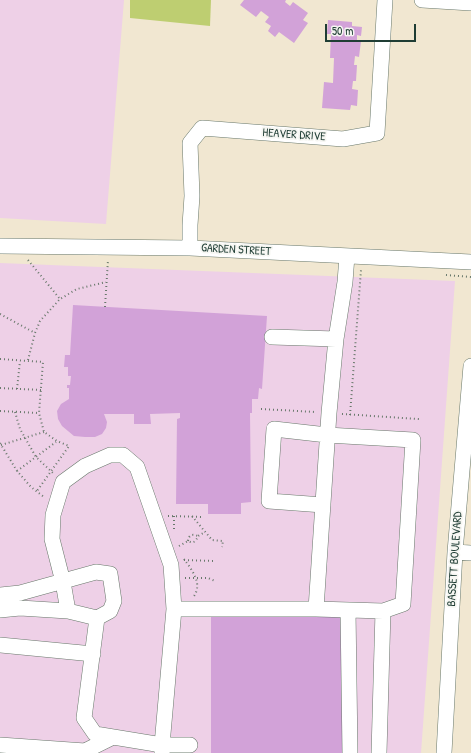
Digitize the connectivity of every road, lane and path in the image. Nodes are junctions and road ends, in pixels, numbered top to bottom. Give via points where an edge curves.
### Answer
1 (385, 0) edge
2 (422, 0) edge
3 (471, 3) edge
4 (0, 246) edge
5 (190, 248) junction
6 (25, 256) dead end
7 (348, 256) junction
8 (108, 257) dead end
9 (363, 257) junction
10 (471, 262) edge
11 (106, 282) junction
12 (60, 299) junction
13 (105, 307) dead end
14 (0, 314) edge
15 (35, 333) junction
16 (272, 337) dead end
17 (336, 339) junction
18 (0, 359) edge
19 (20, 361) junction
20 (28, 361) junction
21 (471, 366) edge
22 (0, 388) edge
23 (18, 389) junction
24 (42, 390) junction
25 (0, 411) edge
26 (16, 412) junction
27 (39, 413) junction
28 (350, 415) dead end
29 (44, 432) junction
30 (328, 435) junction
31 (25, 437) junction
32 (57, 441) junction
33 (0, 444) edge
34 (36, 456) junction
35 (17, 471) junction
36 (51, 471) junction
37 (63, 482) junction
38 (37, 491) junction
39 (323, 505) junction
40 (56, 507) junction
41 (168, 516) dead end
42 (174, 516) junction
43 (192, 516) junction
44 (204, 517) dead end
45 (174, 532) dead end
46 (205, 532) junction
47 (198, 536) junction
48 (188, 541) junction
49 (222, 547) dead end
50 (178, 550) dead end
51 (455, 552) junction
52 (471, 553) edge
53 (182, 555) dead end
54 (185, 560) junction
55 (215, 561) dead end
56 (172, 578) junction
57 (196, 578) junction
58 (215, 581) dead end
59 (63, 582) junction
60 (0, 595) edge
61 (174, 609) junction
62 (193, 609) junction
63 (316, 609) junction
64 (0, 610) edge
65 (348, 610) junction
66 (68, 611) junction
67 (383, 611) junction
68 (97, 618) junction
69 (0, 645) edge
70 (93, 654) junction
71 (113, 737) junction
72 (0, 745) edge
73 (190, 745) dead end
74 (162, 749) edge
75 (350, 753) edge
76 (379, 753) edge
77 (444, 753) edge

1 - 5 street, HEAVER DRIVE via 377,133 343,139 202,128 190,143
2 - 3 street
4 - 5 street, GARDEN STREET
5 - 7 street, GARDEN STREET
6 - 12 path
7 - 9 street, GARDEN STREET
7 - 17 street
8 - 11 path
9 - 10 street, GARDEN STREET
9 - 28 path
11 - 12 path via 77,289
11 - 13 path
12 - 15 path via 40,321
14 - 15 path
15 - 20 path
16 - 17 street
17 - 30 street
18 - 19 path
19 - 20 path
19 - 23 path
20 - 24 path via 43,362
21 - 51 street, BASSETT BOULEVARD
22 - 23 path
23 - 24 path
24 - 27 path
25 - 26 path
26 - 27 path
26 - 31 path
27 - 29 path
29 - 31 path
29 - 32 path
30 - 39 street
30 - 39 street via 274,430 269,500
30 - 67 street via 413,440 404,604
31 - 33 path
31 - 34 path
32 - 34 path
32 - 36 path via 69,446
33 - 35 path
34 - 35 path
34 - 36 path
35 - 38 path
36 - 37 path
36 - 38 path
37 - 40 street
37 - 56 street via 85,466 110,455 123,455 137,467 171,565
38 - 40 path
39 - 63 street
40 - 59 street via 52,539
41 - 42 path
42 - 43 path
42 - 45 path
43 - 44 path
43 - 46 path
46 - 47 path
46 - 49 path via 212,540 223,541
47 - 48 path via 194,542
47 - 48 path via 191,535
48 - 50 path via 178,547
51 - 52 street
51 - 77 street, BASSETT BOULEVARD
53 - 54 path
54 - 55 path
54 - 57 path
56 - 57 path
56 - 61 street
57 - 58 path
57 - 62 path via 197,592 194,595
59 - 60 street via 20,593
59 - 66 street
59 - 68 street via 96,572 110,574 114,601 110,611
61 - 62 street
61 - 74 street
62 - 63 street
63 - 65 street
64 - 66 street via 20,608
65 - 67 street
65 - 75 street
66 - 68 street
67 - 76 street
68 - 70 street
69 - 70 street
70 - 71 street via 84,718 95,734
71 - 72 street via 85,751
71 - 74 street
73 - 74 street

